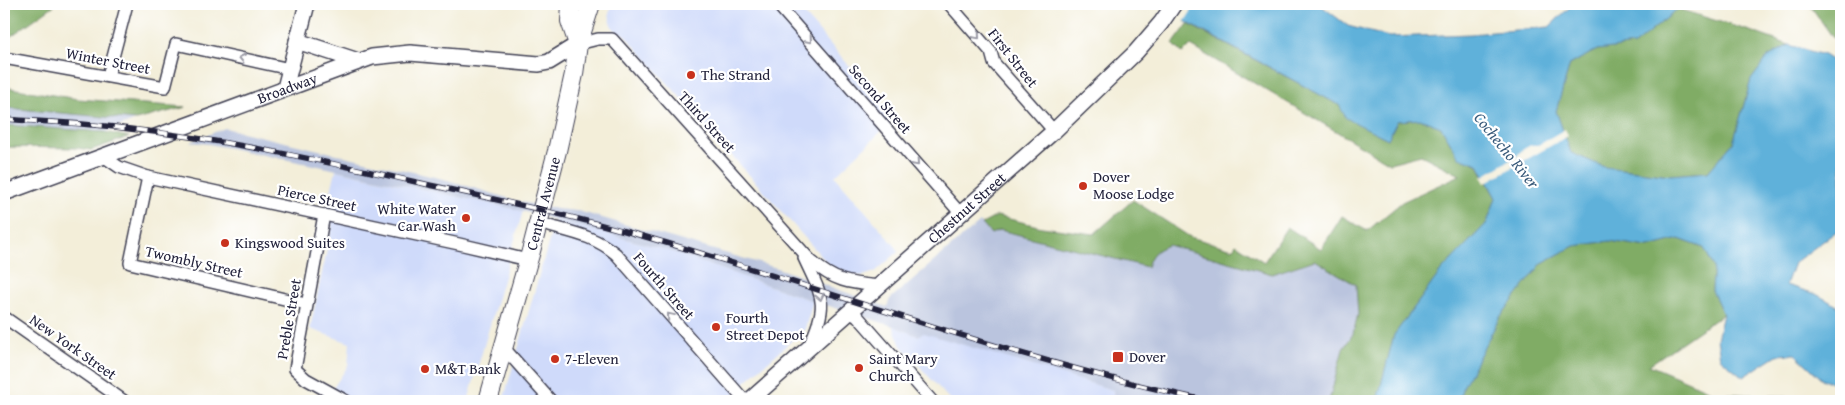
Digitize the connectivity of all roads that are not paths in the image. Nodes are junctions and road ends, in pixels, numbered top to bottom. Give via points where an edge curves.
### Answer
1 (127, 4) edge
2 (307, 4) edge
3 (571, 4) edge
4 (591, 4) edge
5 (777, 4) edge
6 (948, 4) edge
7 (1174, 4) edge
8 (297, 41) junction
9 (578, 44) junction
10 (4, 58) edge
11 (358, 61) junction
12 (290, 68) junction
13 (108, 76) junction
14 (285, 88) junction
15 (1054, 131) junction
16 (103, 156) junction
17 (148, 178) junction
18 (4, 193) edge
19 (961, 214) junction
20 (324, 215) junction
21 (539, 223) junction
22 (801, 252) junction
23 (528, 260) junction
24 (879, 286) junction
25 (306, 304) junction
26 (852, 310) junction
27 (4, 317) edge
28 (504, 347) junction
29 (806, 351) junction
30 (124, 401) edge
31 (346, 401) edge
32 (488, 401) edge
33 (551, 401) edge
34 (745, 401) edge
35 (749, 401) edge
36 (932, 401) edge

1 - 13 street
2 - 8 street
3 - 9 main road via 570,22
4 - 9 main road, Central Avenue
5 -> 19 street, Second Street
6 -> 15 street, First Street
7 - 15 street, Chestnut Street via 1136,52
8 - 11 street
8 - 12 street
9 - 11 street, Broadway via 549,62 539,64 410,53 386,54
9 - 21 main road, Central Avenue
9 - 22 street, Third Street via 612,39
10 - 13 street, Winter Street
11 - 14 street, Broadway
12 -> 13 street, Winter Street via 176,44 165,88
12 - 14 street
14 - 16 street, Broadway
15 - 19 street, Chestnut Street
16 - 17 street, Pierce Street via 119,167
16 - 18 street, Broadway
17 - 20 street, Pierce Street
17 - 25 street, Twombly Street via 130,263
19 - 24 street, Chestnut Street
20 - 23 street, Pierce Street
20 - 25 street, Preble Street
21 - 23 main road, Central Avenue
34 -> 21 street, Fourth Street via 632,270 603,244 591,237
22 - 24 street, Third Street via 835,278
22 -> 29 street, Third Street via 822,300 819,324
23 - 28 main road, Central Avenue
24 - 26 street, Chestnut Street
25 - 31 street, Preble Street via 295,369 306,379
26 - 29 street, Chestnut Street
26 - 36 street
27 - 30 street, New York Street
28 - 32 main road, Central Avenue
28 - 33 street
29 - 35 street, Chestnut Street

